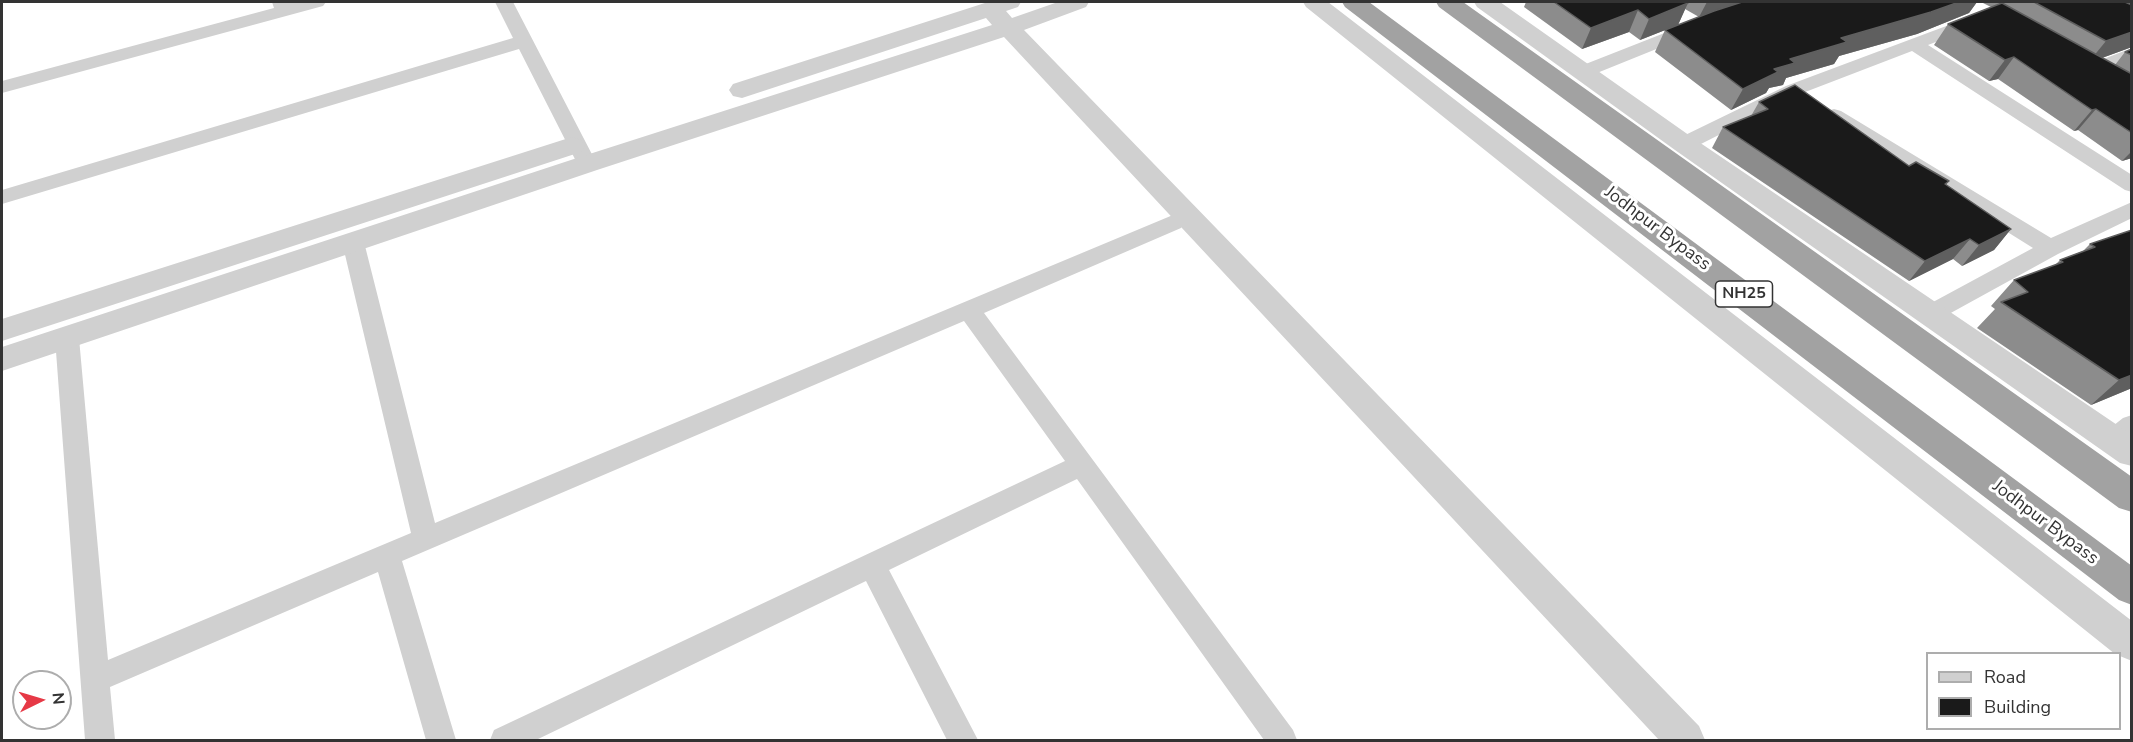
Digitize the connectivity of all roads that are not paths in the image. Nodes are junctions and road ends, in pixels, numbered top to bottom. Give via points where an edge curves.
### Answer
1 (317, 2) edge
2 (504, 2) edge
3 (1078, 2) edge
4 (1314, 2) edge
5 (1354, 2) edge
6 (1448, 2) edge
7 (1485, 2) edge
8 (1966, 2) edge
9 (283, 6) edge
10 (987, 13) edge
11 (1677, 14) edge
12 (524, 41) junction
13 (1914, 44) junction
14 (2132, 54) edge
15 (2068, 61) edge
16 (1585, 71) junction
17 (2087, 72) junction
18 (2105, 83) edge
19 (2, 87) edge
20 (1793, 90) junction
21 (1684, 144) junction
22 (582, 154) junction
23 (2132, 185) edge
24 (2, 197) edge
25 (2132, 209) edge
26 (1173, 223) junction
27 (353, 242) junction
28 (2050, 248) junction
29 (969, 310) junction
30 (1930, 314) junction
31 (2, 330) edge
32 (68, 338) junction
33 (2, 359) edge
34 (2125, 439) edge
35 (1082, 465) junction
36 (2132, 497) edge
37 (426, 539) junction
38 (387, 555) junction
39 (872, 565) junction
40 (2132, 588) edge
41 (2132, 644) edge
42 (95, 679) junction
43 (100, 741) edge
44 (441, 741) edge
45 (505, 741) edge
46 (963, 741) edge
47 (1282, 741) edge
48 (1655, 741) edge
49 (1685, 741) edge

1 - 9 street
2 - 12 street
3 - 10 street
4 - 41 street
5 - 40 highway, Jodhpur Bypass / NH25
6 - 36 highway
7 - 16 street
8 - 13 street via 1989,15
9 - 19 street
10 - 22 street
10 - 26 street via 1020,58
10 - 49 street
11 - 16 street via 1702,24
12 - 22 street
12 - 24 street
13 - 20 street
13 - 23 street
14 - 17 street
15 - 17 street
16 - 21 street
17 - 18 street
20 - 21 street
20 - 28 street
21 - 30 street
22 - 27 street
22 - 31 street
25 - 28 street
26 - 29 street
26 - 48 street
27 - 32 street
27 - 37 street
28 - 30 street
29 - 35 street
29 - 37 street
30 - 34 street
32 - 33 street
32 - 42 street
35 - 39 street
35 - 47 street
37 - 38 street
38 - 42 street
38 - 44 street
39 - 45 street
39 - 46 street
42 - 43 street

